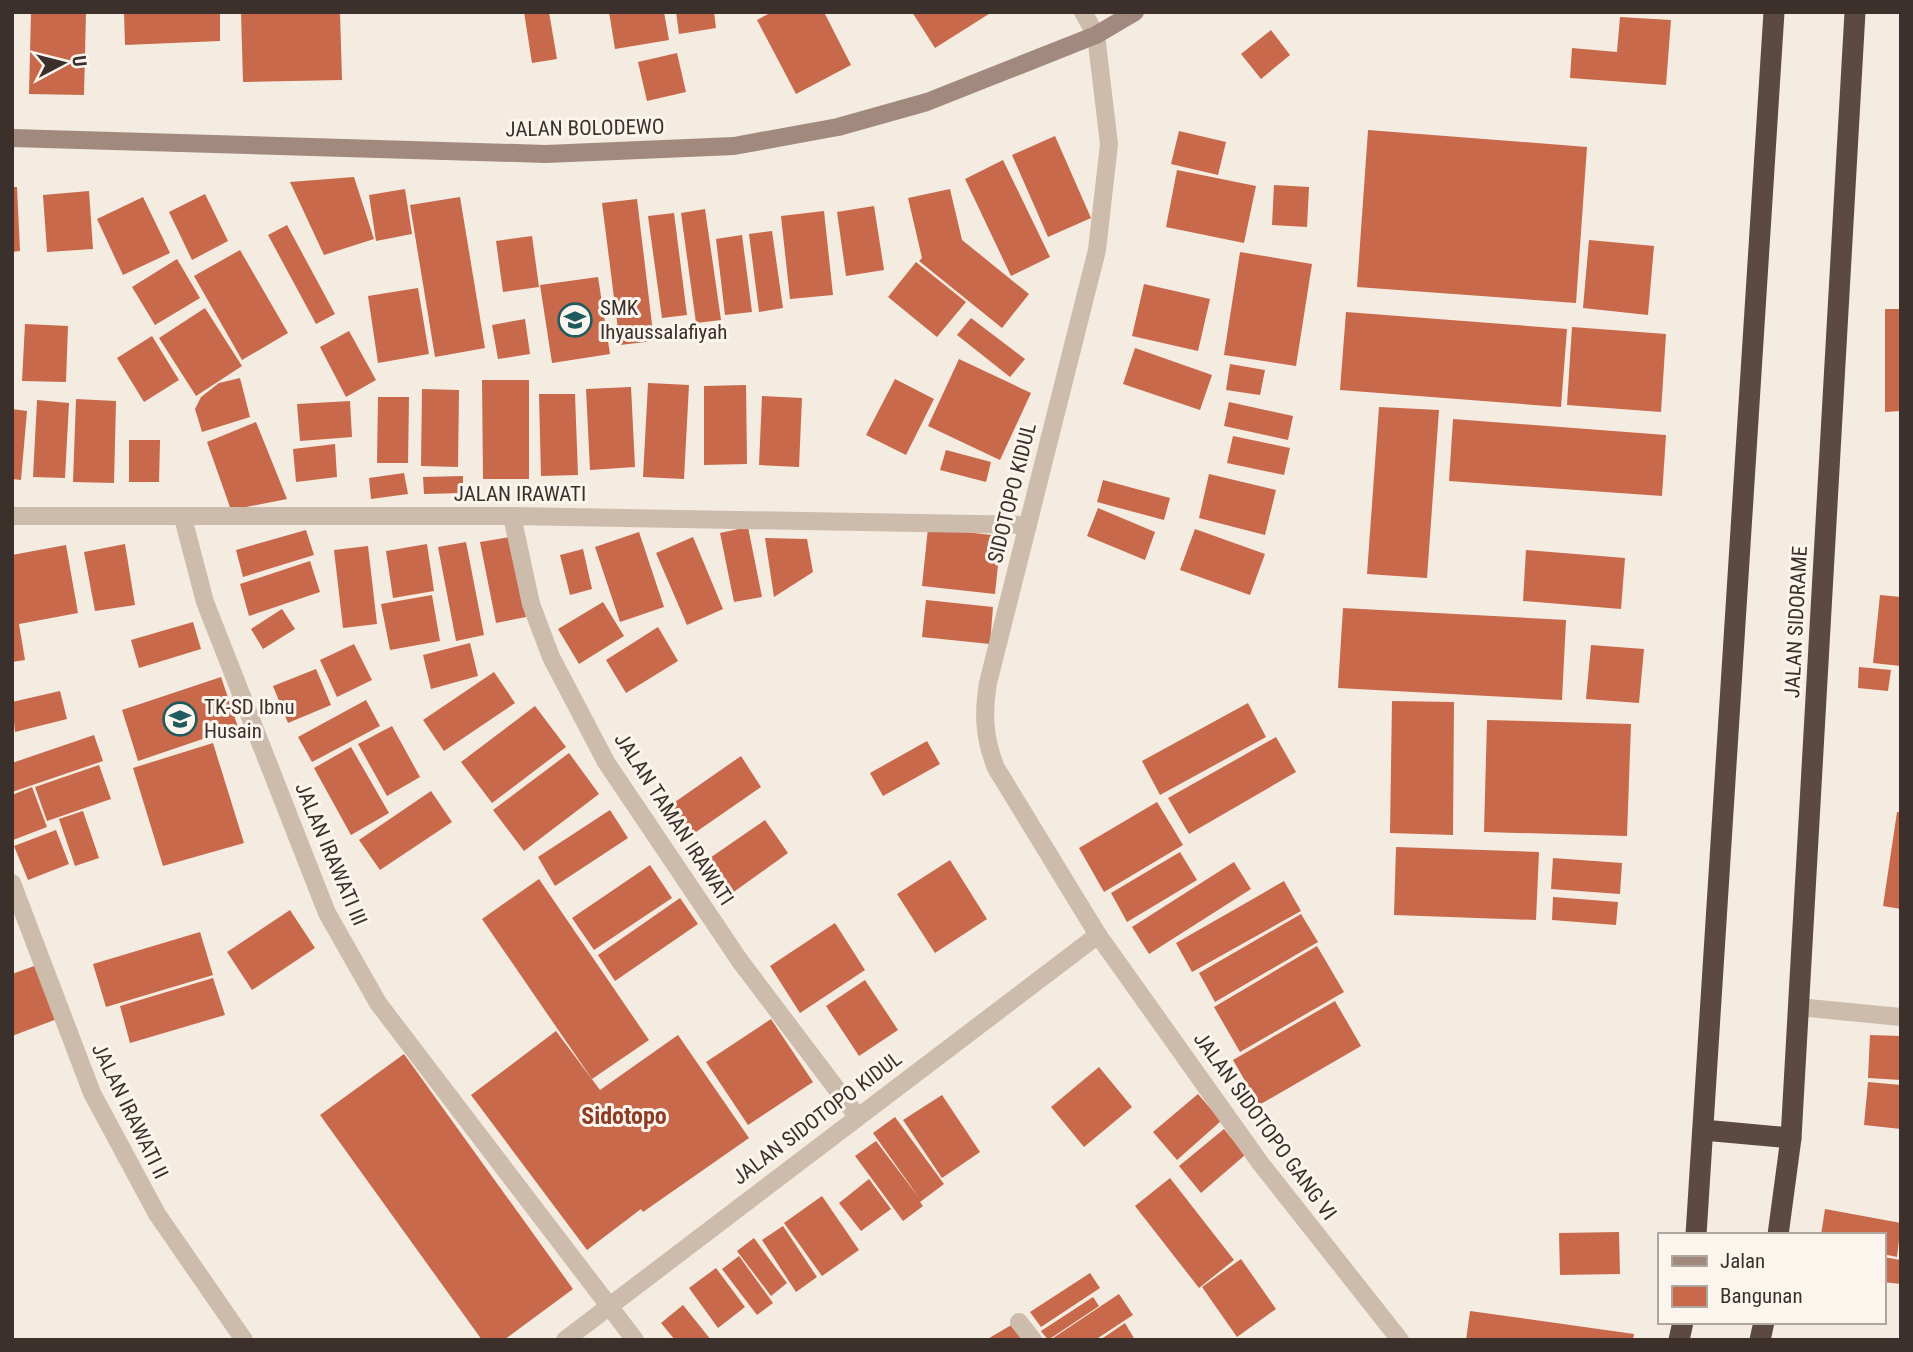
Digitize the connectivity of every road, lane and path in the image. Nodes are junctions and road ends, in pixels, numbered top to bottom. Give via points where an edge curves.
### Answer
1 (1083, 12) edge
2 (1135, 12) edge
3 (1774, 12) edge
4 (1855, 12) edge
5 (1096, 35) junction
6 (12, 138) edge
7 (12, 516) edge
8 (512, 516) junction
9 (183, 518) junction
10 (1028, 525) junction
11 (12, 883) edge
12 (1098, 935) junction
13 (1798, 1007) junction
14 (1901, 1017) edge
15 (857, 1116) junction
16 (1703, 1130) junction
17 (1791, 1138) junction
18 (1696, 1233) edge
19 (1778, 1233) edge
20 (609, 1305) junction
21 (1019, 1322) dead end
22 (244, 1340) edge
23 (565, 1340) edge
24 (635, 1340) edge
25 (1033, 1340) edge
26 (1400, 1340) edge

1 - 5 street
2 - 5 street, JALAN BOLODEWO
3 - 16 highway
4 - 13 highway, JALAN SIDORAME
5 - 6 street, JALAN BOLODEWO via 927,102 838,127 734,146 546,154
5 - 10 street, SIDOTOPO KIDUL via 1109,144 1097,250
7 - 9 street, JALAN IRAWATI
8 - 9 street, JALAN IRAWATI
8 - 10 street, JALAN IRAWATI
8 - 15 street, JALAN TAMAN IRAWATI via 531,604 551,657 607,762 740,961
9 - 20 street, JALAN IRAWATI III via 205,602 327,913 379,1003
10 - 12 street, SIDOTOPO KIDUL via 988,683 984,723 988,747 996,768
11 - 22 street, JALAN IRAWATI II via 92,1093 157,1214
12 - 15 street, JALAN SIDOTOPO KIDUL
12 - 26 street, JALAN SIDOTOPO GANG VI via 1261,1164
13 - 14 street
13 - 17 highway, JALAN SIDORAME
15 - 20 street, JALAN SIDOTOPO KIDUL
16 - 17 highway
16 - 18 highway
17 - 19 highway, JALAN SIDORAME
20 - 23 street, JALAN SIDOTOPO KIDUL
20 - 24 street, JALAN IRAWATI III
21 - 25 street

